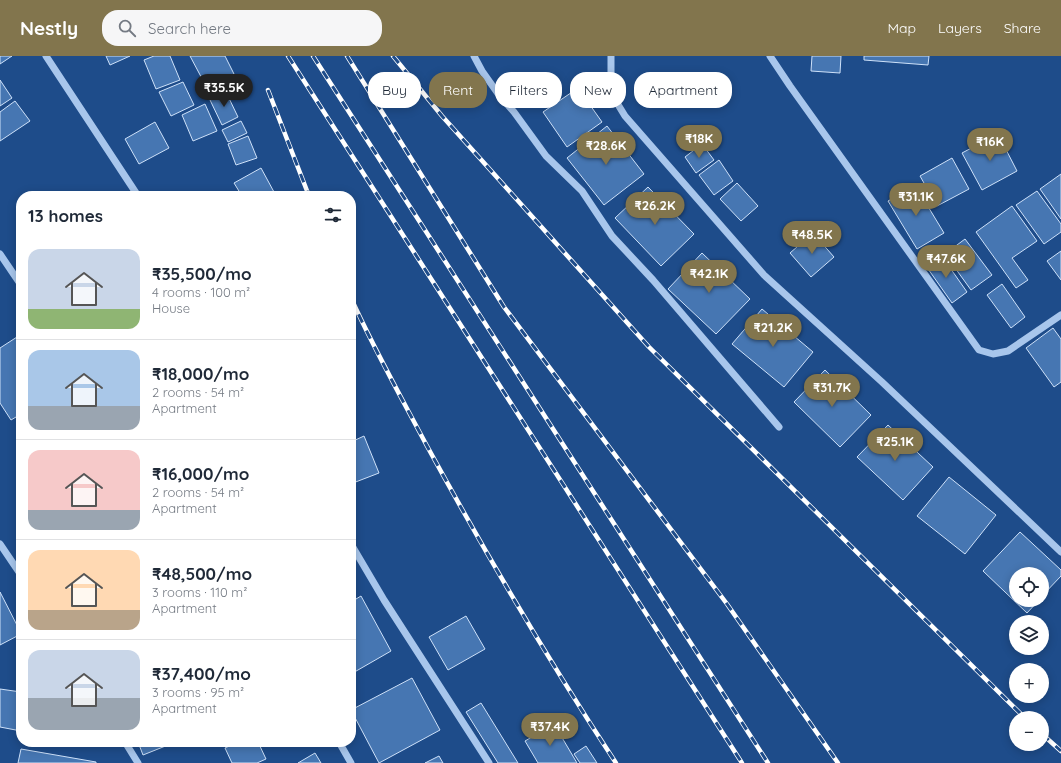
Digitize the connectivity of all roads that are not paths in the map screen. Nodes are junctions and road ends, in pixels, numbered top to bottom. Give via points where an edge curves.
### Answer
1 (46, 56) edge
2 (474, 56) edge
3 (611, 56) edge
4 (770, 56) edge
5 (135, 191) edge
6 (0, 254) edge
7 (16, 278) edge
8 (1061, 315) edge
9 (779, 427) dead end
10 (0, 544) edge
11 (356, 552) edge
12 (1061, 552) edge
13 (16, 568) edge
14 (128, 747) edge
15 (342, 747) edge
16 (138, 763) edge
17 (351, 763) edge
18 (489, 763) edge

1 - 5 street
2 - 9 street via 499,95 546,156 582,191 612,236 654,280
3 - 12 street via 614,98 625,116 764,276 882,382
4 - 8 street via 979,350 993,354 1008,351
6 - 7 street
10 - 13 street
11 - 18 street
14 - 16 street
15 - 17 street

